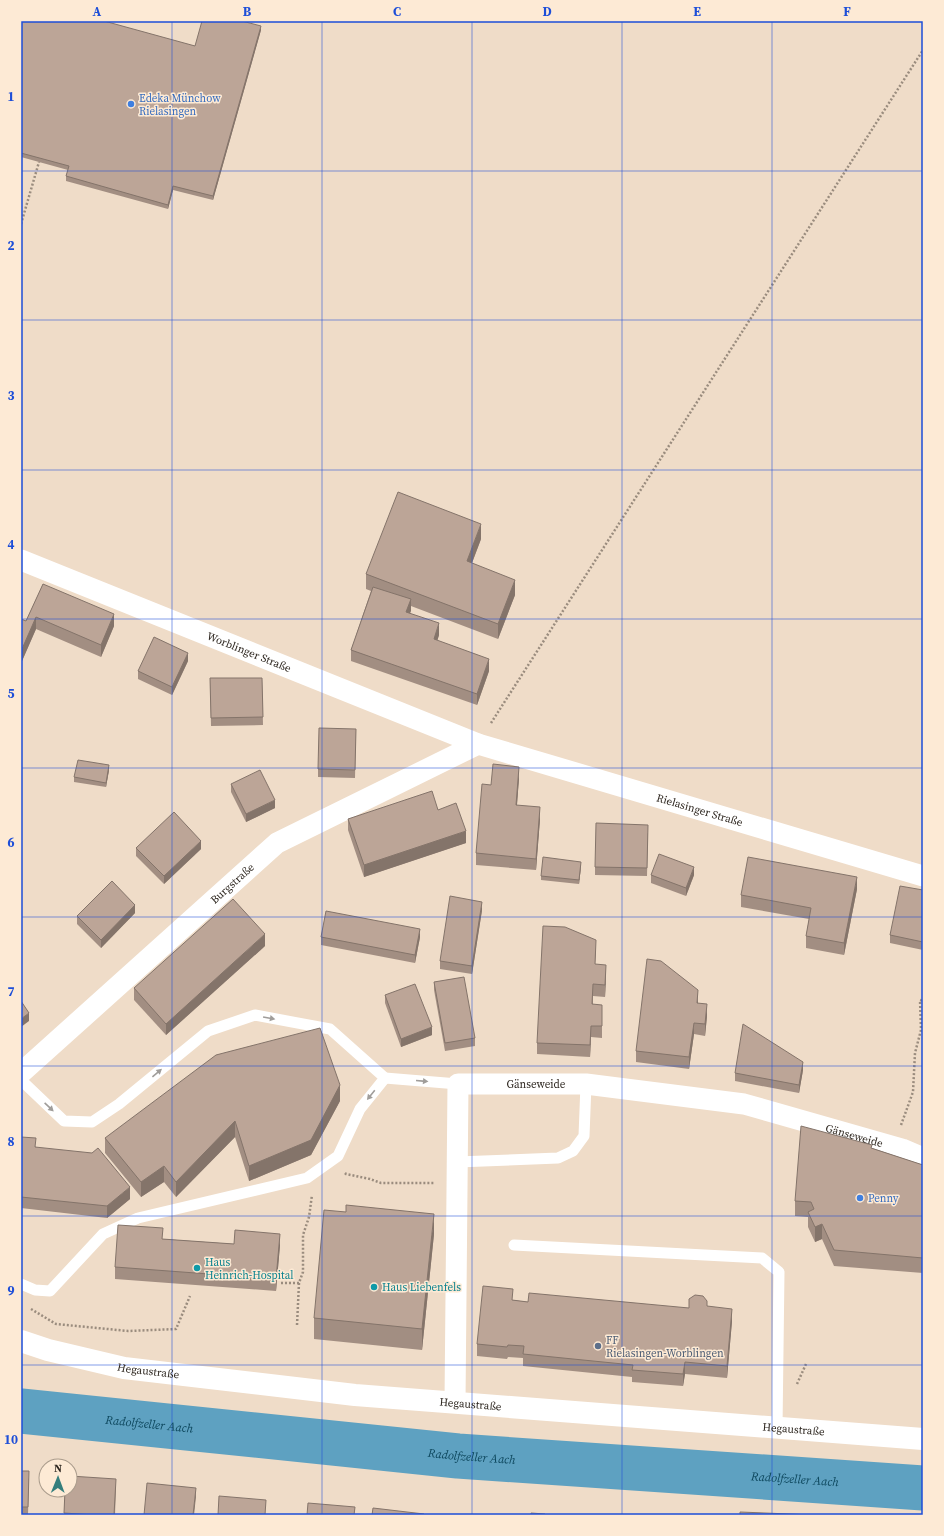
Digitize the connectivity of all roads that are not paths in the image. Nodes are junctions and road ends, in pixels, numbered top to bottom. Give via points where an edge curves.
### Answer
1 (21, 560) edge
2 (478, 744) junction
3 (923, 876) edge
4 (21, 1073) edge
5 (385, 1078) junction
6 (21, 1080) edge
7 (458, 1084) junction
8 (586, 1084) junction
9 (923, 1158) edge
10 (457, 1162) junction
11 (514, 1245) dead end
12 (21, 1284) edge
13 (21, 1342) edge
14 (455, 1402) junction
15 (777, 1428) junction
16 (923, 1439) edge

1 - 2 street, Worblinger Straße
2 - 3 street, Rielasinger Straße
2 - 4 street, Burgstraße via 277,843
6 -> 5 lane via 64,1121 92,1122 119,1104 208,1031 255,1015 330,1029
5 -> 7 lane
5 -> 12 lane via 360,1109 338,1156 307,1178 138,1218 103,1234 50,1291 35,1290
7 - 8 street, Gänseweide
7 - 10 street
8 - 9 street, Gänseweide via 744,1104
8 - 10 lane via 584,1136 573,1150 558,1158
10 - 14 street
11 - 15 lane via 762,1258 779,1272
13 - 14 main road, Hegaustraße via 124,1368 355,1395
14 - 15 main road, Hegaustraße
15 - 16 main road, Hegaustraße

